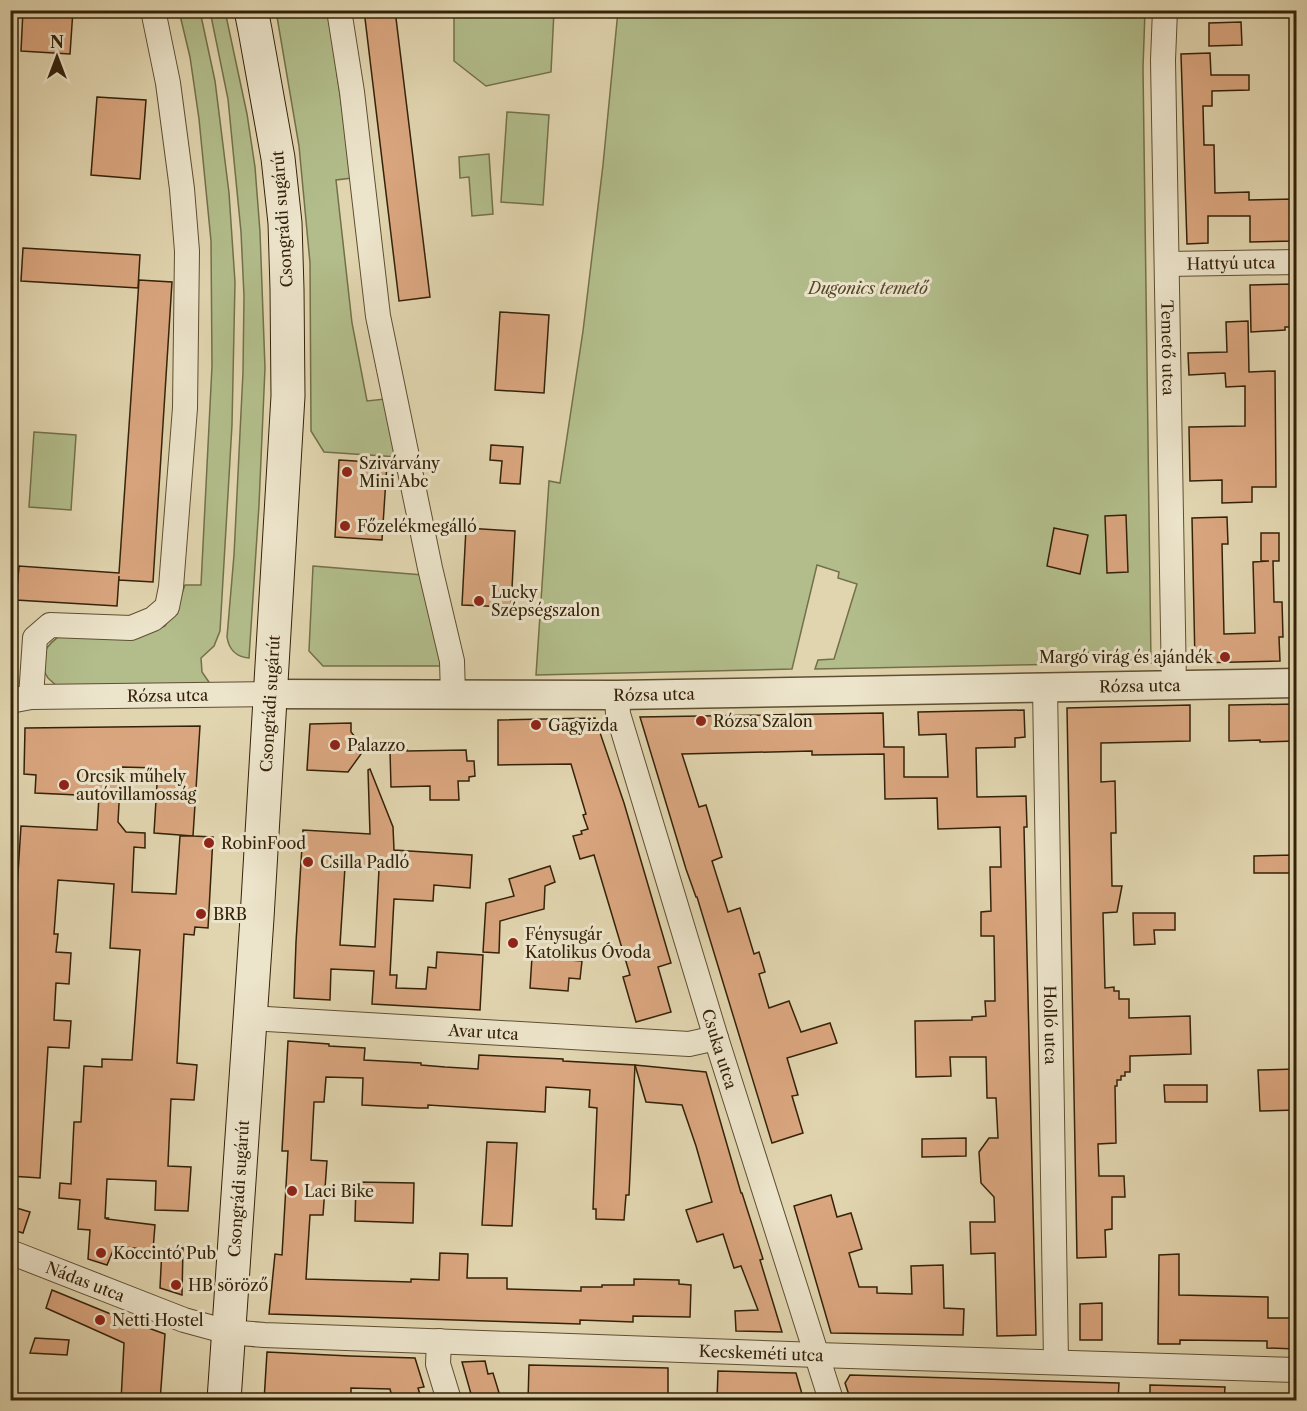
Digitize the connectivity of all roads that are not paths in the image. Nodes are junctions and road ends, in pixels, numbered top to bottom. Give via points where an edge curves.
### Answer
1 (153, 10) edge
2 (251, 10) edge
3 (339, 10) edge
4 (1165, 10) edge
5 (1296, 262) edge
6 (1167, 264) junction
7 (1296, 683) edge
8 (1174, 686) junction
9 (1045, 687) junction
10 (270, 694) junction
11 (453, 695) junction
12 (617, 695) junction
13 (21, 699) edge
14 (250, 1018) junction
15 (716, 1038) junction
16 (10, 1252) edge
17 (228, 1332) junction
18 (439, 1341) junction
19 (817, 1355) junction
20 (1056, 1362) junction
21 (1296, 1370) edge
22 (224, 1401) edge
23 (449, 1401) edge
24 (831, 1401) edge

1 - 13 street via 169,94 187,250 185,408 167,607 153,620 131,628 50,625 35,638
2 - 10 main road, Csongrádi sugárút via 278,158 287,289 288,396
3 - 11 street via 378,316 452,661
4 - 6 street, Temető utca
5 - 6 street, Hattyú utca
6 - 8 street, Temető utca
7 - 8 street, Rózsa utca
8 - 9 street, Rózsa utca
9 - 12 street, Rózsa utca
9 - 20 street, Holló utca
10 - 11 street, Rózsa utca
10 - 13 street, Rózsa utca
10 - 14 main road, Csongrádi sugárút
11 - 12 street, Rózsa utca
12 - 15 street, Csuka utca via 618,714
14 - 15 street, Avar utca via 689,1044
14 - 17 main road, Csongrádi sugárút
15 - 19 street, Csuka utca
16 - 17 street, Nádas utca via 184,1320
17 - 18 street, Kecskeméti utca
17 - 22 main road, Csongrádi sugárút
18 - 19 street, Kecskeméti utca
18 - 23 street via 438,1364
19 - 20 street, Kecskeméti utca
19 - 24 street, Csuka utca
20 - 21 street, Kecskeméti utca

